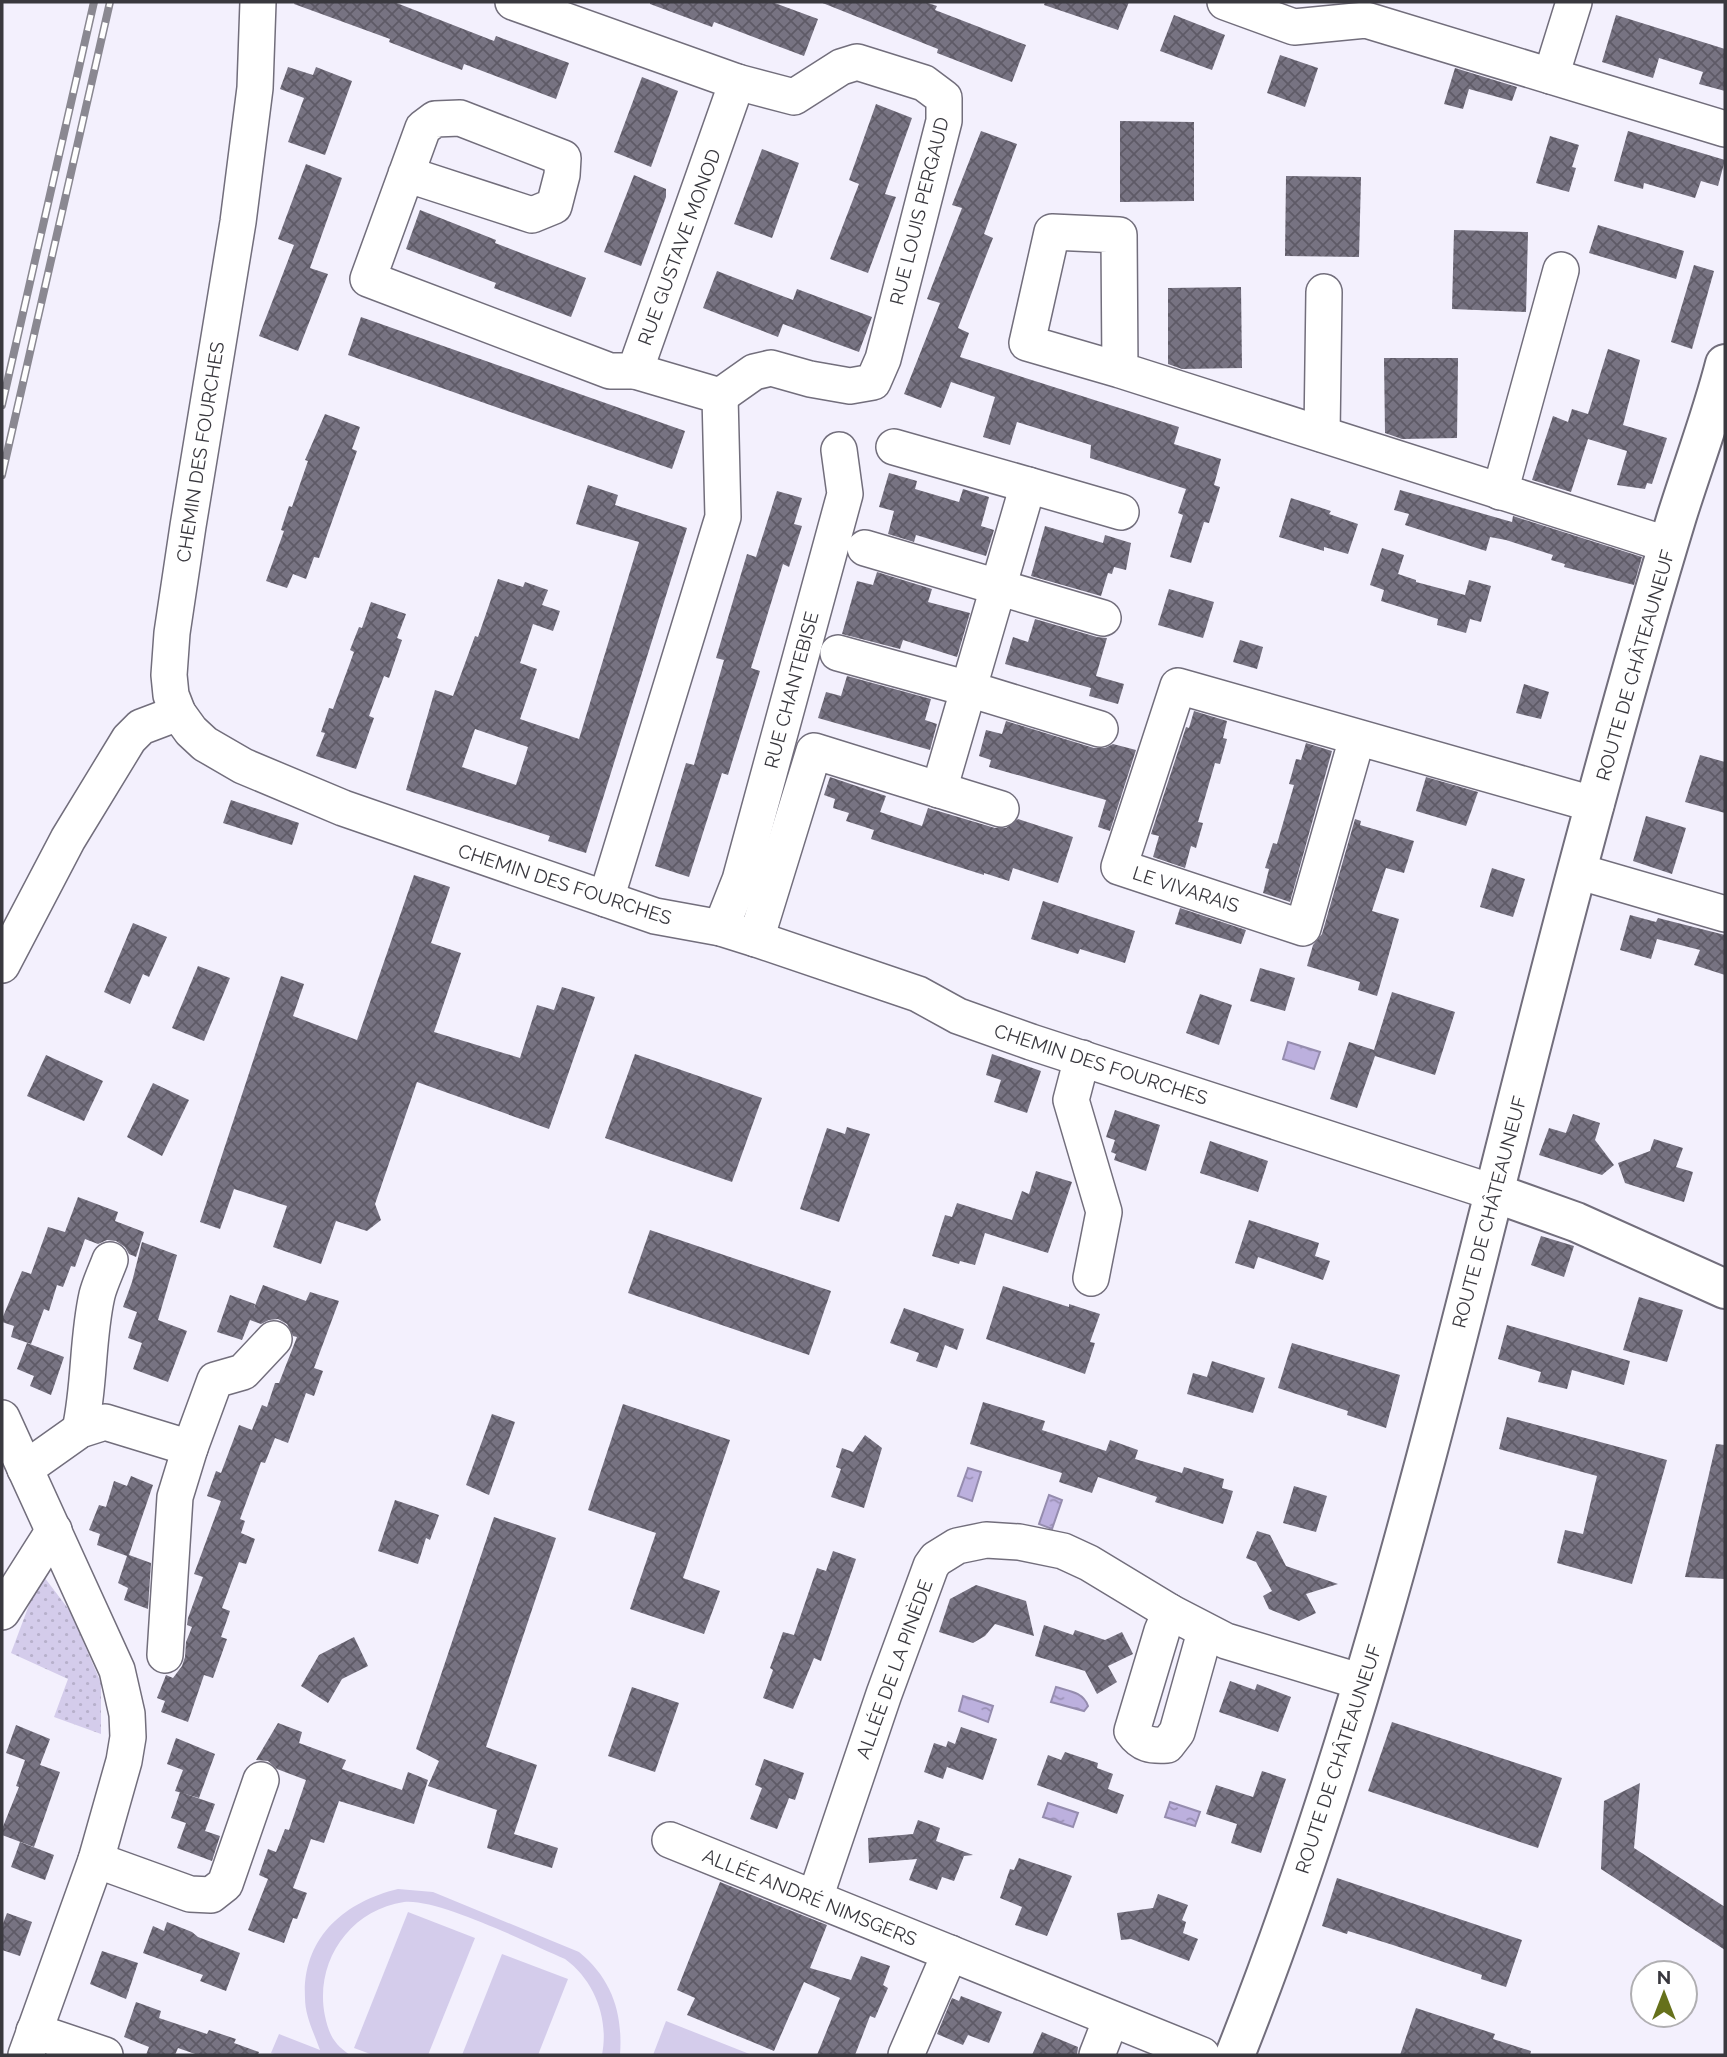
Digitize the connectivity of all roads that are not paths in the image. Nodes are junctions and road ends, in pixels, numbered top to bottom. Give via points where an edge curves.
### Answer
1 (258, 2) edge
2 (513, 2) edge
3 (1225, 2) edge
4 (1574, 2) edge
5 (1551, 76) junction
6 (737, 82) junction
7 (1725, 129) edge
8 (407, 174) dead end
9 (1561, 270) dead end
10 (1324, 292) dead end
11 (1725, 369) edge
12 (635, 370) junction
13 (1120, 370) dead end
14 (720, 396) junction
15 (1322, 435) junction
16 (894, 447) dead end
17 (839, 450) dead end
18 (1028, 485) junction
19 (1500, 492) junction
20 (1121, 512) dead end
21 (1669, 545) junction
22 (865, 548) dead end
23 (999, 588) junction
24 (1103, 618) dead end
25 (838, 653) dead end
26 (969, 689) junction
27 (178, 713) junction
28 (1100, 729) dead end
29 (1357, 738) junction
30 (939, 790) junction
31 (1596, 805) junction
32 (1000, 809) dead end
33 (1577, 871) junction
34 (606, 899) junction
35 (1725, 914) edge
36 (721, 928) junction
37 (756, 939) junction
38 (2, 965) edge
39 (1082, 1058) junction
40 (1495, 1194) junction
41 (110, 1259) dead end
42 (1091, 1278) dead end
43 (1725, 1289) edge
44 (274, 1339) dead end
45 (2, 1418) edge
46 (80, 1430) junction
47 (190, 1448) junction
48 (25, 1469) junction
49 (54, 1530) junction
50 (2, 1612) edge
51 (1170, 1612) junction
52 (1205, 1632) junction
53 (165, 1656) dead end
54 (1362, 1682) junction
55 (261, 1780) dead end
56 (670, 1840) dead end
57 (96, 1860) junction
58 (815, 1898) junction
59 (950, 1953) junction
60 (1111, 2019) junction
61 (30, 2043) edge
62 (105, 2055) edge
63 (906, 2055) edge
64 (1097, 2055) edge
65 (1202, 2055) edge
66 (1235, 2055) edge

1 - 27 street, CHEMIN DES FOURCHES via 254,88 238,222 172,634 169,675
2 - 6 street
3 - 5 street via 1294,27 1366,20
4 - 5 street
5 - 7 street
6 - 12 street, RUE GUSTAVE MONOD
6 - 14 street, RUE LOUIS PERGAUD via 794,97 841,66 857,62 924,83 944,98 944,121 883,359 873,382 850,386 771,368 754,372
8 - 12 street, RUE GUSTAVE MONOD via 368,279 610,371
9 - 19 street
10 - 15 street
11 - 21 main road, ROUTE DE CHÂTEAUNEUF
12 - 14 street
13 - 15 street
14 - 34 street via 723,517
15 - 19 street
16 - 18 street
17 - 36 street, RUE CHANTEBISE via 845,494 740,880
18 - 20 street
18 - 23 street
19 - 21 street
21 - 31 main road, ROUTE DE CHÂTEAUNEUF
22 - 23 street
23 - 24 street
23 - 26 street
25 - 26 street
26 - 28 street
26 - 30 street
27 - 34 street, CHEMIN DES FOURCHES via 205,744 243,766 342,808
27 - 38 street via 141,727 129,739 68,839
29 - 29 street, LE VIVARAIS via 1178,686 1119,867 1303,928
29 - 31 street, LE VIVARAIS
30 - 32 street
30 - 37 street via 814,751
31 - 33 main road, ROUTE DE CHÂTEAUNEUF
33 - 35 street
33 - 40 main road, ROUTE DE CHÂTEAUNEUF
34 - 36 street, CHEMIN DES FOURCHES via 655,916
36 - 37 street, CHEMIN DES FOURCHES
37 - 39 street, CHEMIN DES FOURCHES via 918,994 958,1016
39 - 40 street, CHEMIN DES FOURCHES
39 - 42 street via 1071,1100 1104,1212
40 - 43 main road, CHEMIN DES FOURCHES via 1576,1222
40 - 54 main road, ROUTE DE CHÂTEAUNEUF via 1381,1626
41 - 46 street via 94,1313 87,1402
44 - 47 street via 243,1372 215,1380
45 - 48 street
46 - 47 street via 105,1422
46 - 48 street
47 - 53 street via 175,1497
48 - 49 street
49 - 50 street
49 - 57 street via 117,1670 127,1714 124,1761
51 - 52 street, ALLÉE DE LA PINÈDE
51 - 52 street via 1132,1731 1138,1739 1151,1746 1167,1745 1177,1732
51 - 58 street, ALLÉE DE LA PINÈDE via 1078,1557 1042,1547 978,1541 957,1546 936,1559 884,1694
52 - 54 street, ALLÉE DE LA PINÈDE
54 - 66 main road, ROUTE DE CHÂTEAUNEUF via 1314,1837
55 - 57 street via 225,1884 211,1895 190,1894
56 - 58 street, ALLÉE ANDRÉ NIMSGERS
57 - 61 street
58 - 59 street, ALLÉE ANDRÉ NIMSGERS
59 - 60 street, ALLÉE ANDRÉ NIMSGERS
59 - 63 street
60 - 64 street
60 - 65 street, ALLÉE ANDRÉ NIMSGERS
61 - 62 street

